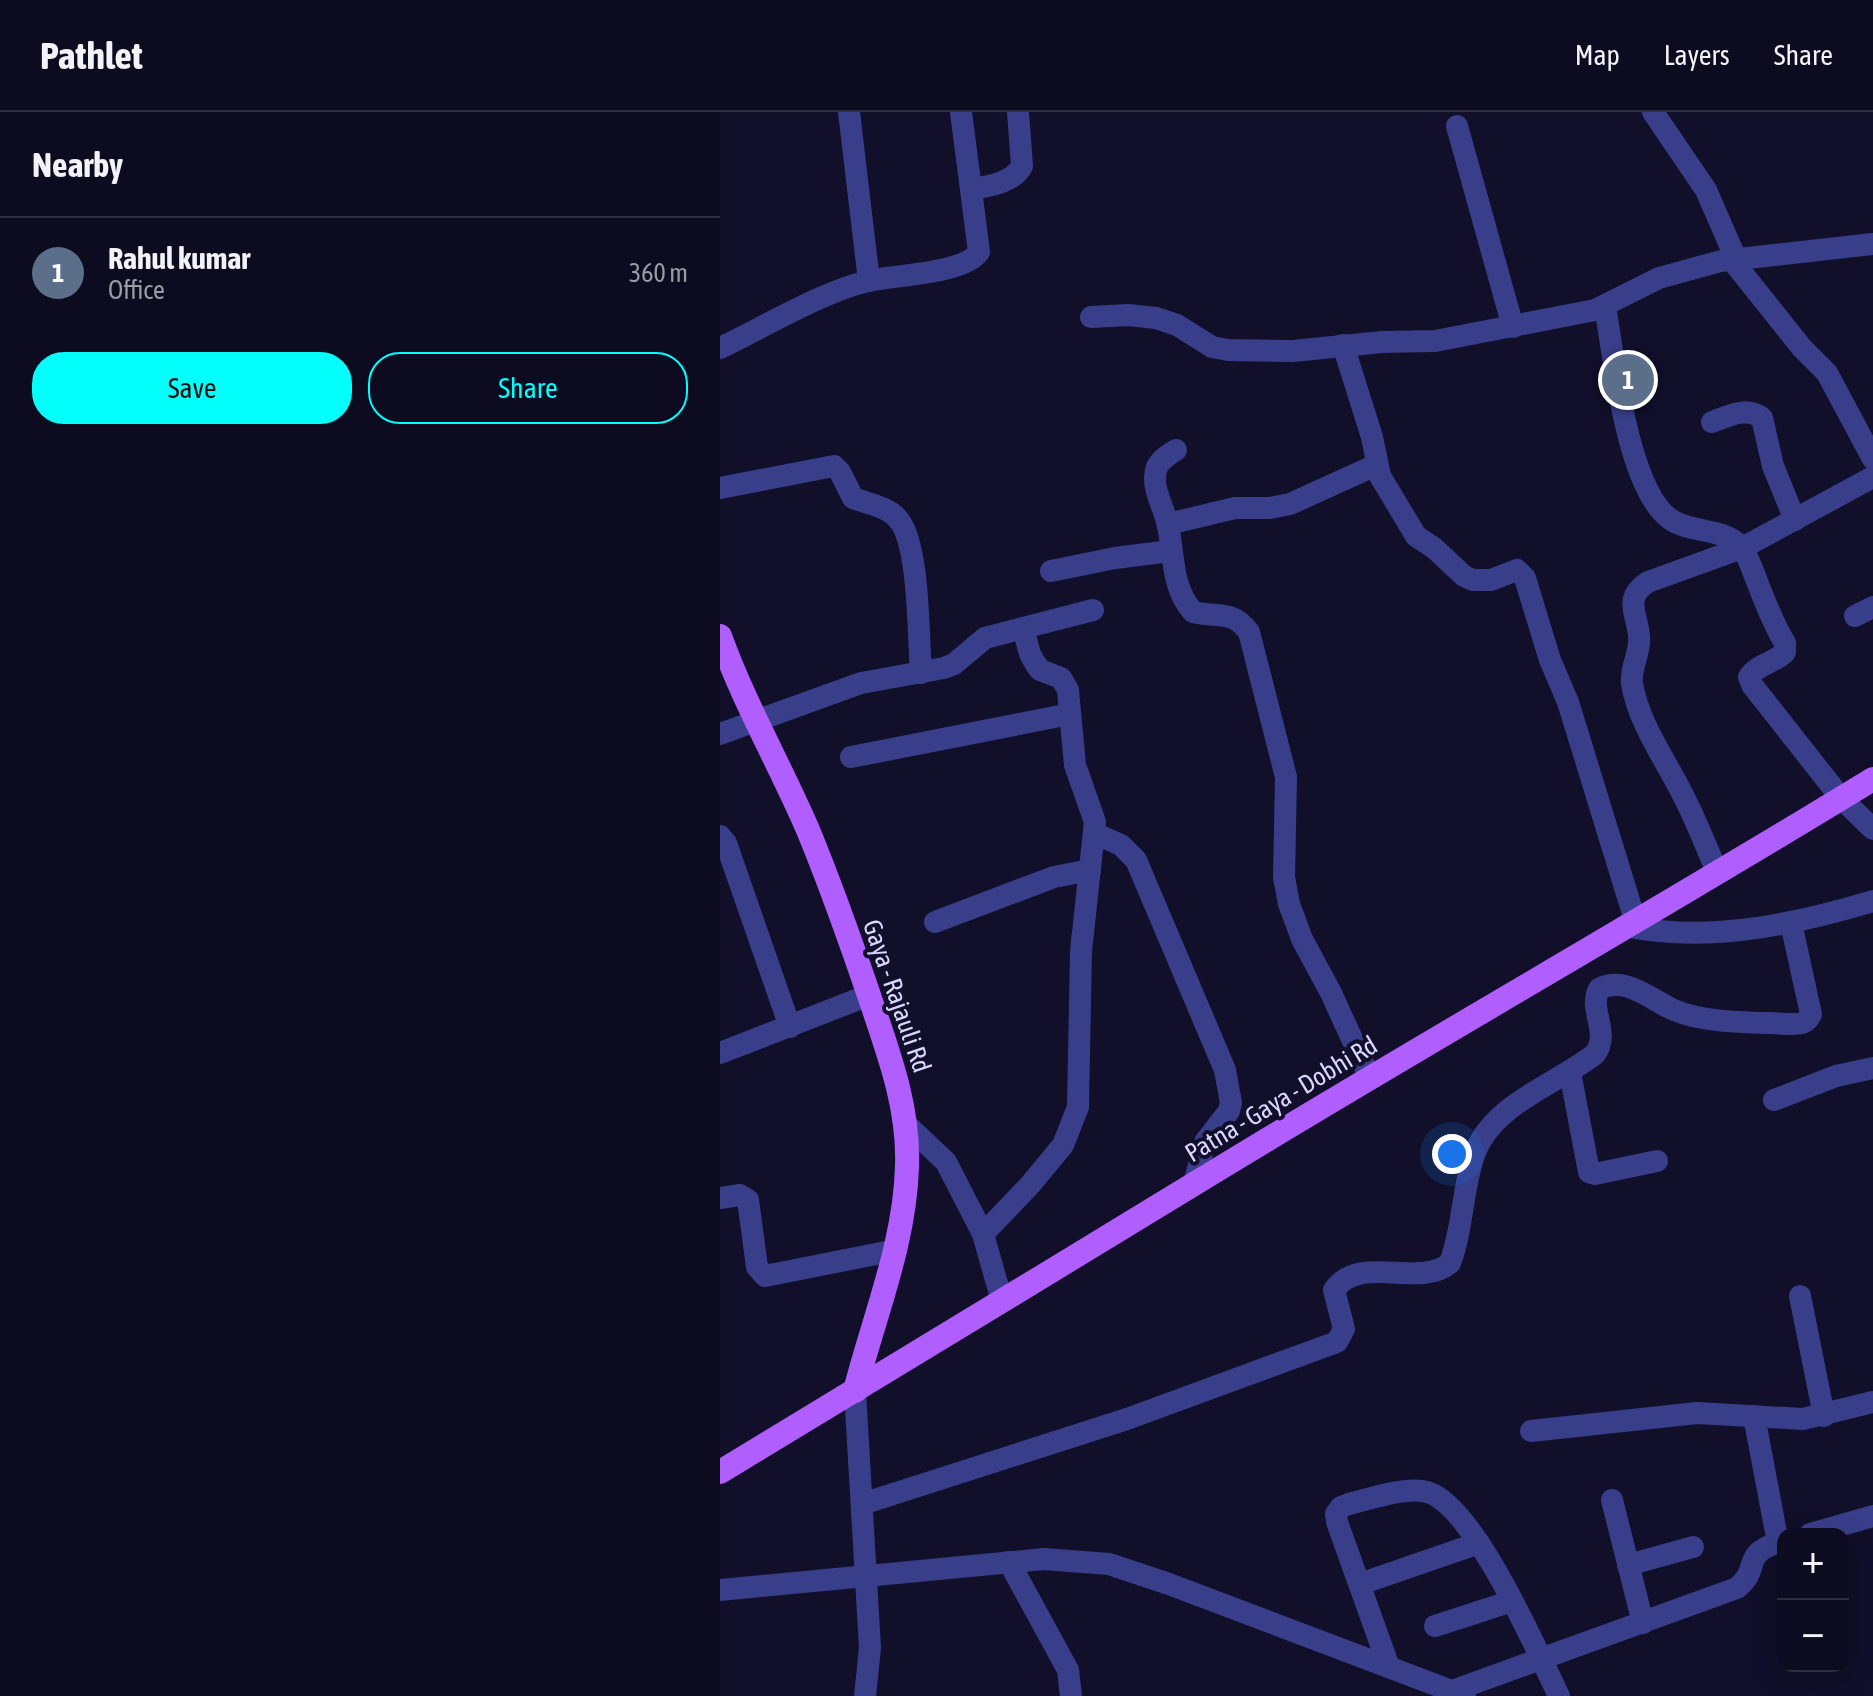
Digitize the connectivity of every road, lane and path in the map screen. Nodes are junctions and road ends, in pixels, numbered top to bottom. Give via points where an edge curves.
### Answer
1 (849, 112) edge
2 (961, 112) edge
3 (1018, 112) edge
4 (1653, 112) edge
5 (1457, 126) dead end
6 (971, 189) junction
7 (1873, 244) edge
8 (1734, 259) junction
9 (869, 281) junction
10 (1605, 306) junction
11 (1091, 317) dead end
12 (1513, 327) junction
13 (1343, 345) junction
14 (720, 348) edge
15 (1712, 422) dead end
16 (1176, 450) dead end
17 (1873, 459) edge
18 (1376, 465) junction
19 (1873, 477) edge
20 (720, 488) edge
21 (1795, 520) junction
22 (1168, 524) junction
23 (1742, 548) junction
24 (1171, 551) junction
25 (1051, 571) dead end
26 (1093, 610) dead end
27 (1023, 628) junction
28 (720, 636) edge
29 (921, 673) junction
30 (1070, 714) junction
31 (756, 720) junction
32 (720, 734) edge
33 (851, 757) dead end
34 (1873, 779) edge
35 (1841, 798) junction
36 (1873, 829) edge
37 (1094, 833) junction
38 (720, 836) edge
39 (1090, 870) junction
40 (1718, 873) junction
41 (1873, 901) edge
42 (935, 922) dead end
43 (1630, 923) junction
44 (1791, 923) junction
45 (869, 995) junction
46 (790, 1027) junction
47 (720, 1052) edge
48 (1873, 1068) edge
49 (1570, 1072) junction
50 (1370, 1078) junction
51 (1774, 1100) dead end
52 (908, 1126) junction
53 (1657, 1161) dead end
54 (1194, 1184) junction
55 (720, 1198) edge
56 (983, 1234) junction
57 (896, 1250) junction
58 (1800, 1296) dead end
59 (1002, 1301) junction
60 (855, 1391) junction
61 (1873, 1402) edge
62 (1754, 1416) junction
63 (1824, 1416) junction
64 (1531, 1431) dead end
65 (720, 1472) edge
66 (1612, 1500) dead end
67 (862, 1504) junction
68 (1873, 1516) edge
69 (1777, 1528) edge
70 (1831, 1528) edge
71 (1479, 1543) junction
72 (1777, 1543) edge
73 (1693, 1547) dead end
74 (1009, 1562) junction
75 (1628, 1565) junction
76 (865, 1576) junction
77 (1360, 1584) junction
78 (720, 1590) edge
79 (1512, 1601) junction
80 (1643, 1623) junction
81 (1435, 1626) dead end
82 (1541, 1659) junction
83 (1389, 1667) junction
84 (1458, 1693) edge
85 (865, 1696) edge
86 (1071, 1696) edge
87 (1559, 1696) edge

1 - 9 street
2 - 6 street
3 - 6 street via 1018,173
4 - 8 street via 1706,190
5 - 12 street
6 - 9 street via 976,257
7 - 8 street
8 - 10 street via 1668,275
8 - 17 street via 1827,373
9 - 14 street
10 - 12 street
10 - 23 street via 1629,441 1652,497 1671,519 1689,529 1724,536
11 - 13 street via 1156,318 1228,350
12 - 13 street via 1435,341
13 - 18 street
15 - 21 street via 1744,411 1762,418 1773,466
16 - 22 street via 1158,464 1156,475
18 - 22 street via 1290,504 1235,508
18 - 43 street via 1416,536 1464,576 1480,581 1517,570 1525,578 1568,702
19 - 21 street
20 - 29 street via 834,466 853,498 898,519 911,552
21 - 23 street
22 - 24 street
23 - 35 street via 1785,643 1780,657 1753,671 1752,685
23 - 40 street via 1648,582 1633,602 1640,639 1633,687 1646,727
24 - 25 street
24 - 50 street via 1179,587 1193,612 1231,616 1249,632 1286,777 1284,877 1289,904
26 - 27 street
27 - 29 street via 985,638 954,664
27 - 30 street via 1040,670 1065,683
28 - 31 main road, Gaya - Rajauli Rd
29 - 31 street via 861,683
30 - 33 street
30 - 37 street via 1075,765 1093,809
31 - 32 street
31 - 45 main road, Gaya - Rajauli Rd via 808,830
34 - 35 main road, Patna - Gaya - Dobhi Rd
35 - 36 street
35 - 40 main road, Patna - Gaya - Dobhi Rd
37 - 39 street
37 - 54 street via 1121,845 1136,860 1225,1070 1229,1111 1205,1142
38 - 46 street
39 - 42 street via 1054,877
39 - 56 street via 1081,951 1078,1107 1063,1145
40 - 43 main road, Patna - Gaya - Dobhi Rd
41 - 44 street
43 - 44 street via 1664,931 1701,931
43 - 50 main road, Patna - Gaya - Dobhi Rd
44 - 49 street via 1808,1020 1792,1024 1701,1017 1674,1010 1632,988 1604,986 1595,997 1602,1034 1599,1049
45 - 46 street
45 - 52 main road, Gaya - Rajauli Rd
46 - 47 street
48 - 51 street
49 - 53 street via 1589,1172
49 - 67 street via 1488,1129 1474,1153 1450,1263 1427,1273 1363,1274 1336,1287 1344,1329 1337,1342 1127,1419
50 - 54 main road, Patna - Gaya - Dobhi Rd
52 - 56 street via 946,1162
52 - 57 main road, Gaya - Rajauli Rd via 906,1193
54 - 59 main road, Patna - Gaya - Dobhi Rd
55 - 57 street via 740,1195 748,1200 757,1267 765,1276
56 - 59 street
57 - 60 main road, Gaya - Rajauli Rd
58 - 63 street
59 - 60 main road, Patna - Gaya - Dobhi Rd
60 - 65 main road, Patna - Gaya - Dobhi Rd
60 - 67 street
61 - 63 street
62 - 63 street
62 - 64 street via 1697,1413
62 - 69 street
66 - 75 street
67 - 76 street
68 - 70 street
71 - 77 street
71 - 77 street via 1453,1510 1431,1493 1407,1491 1344,1505 1337,1522
71 - 79 street
72 - 80 street via 1760,1550 1737,1588
73 - 75 street
74 - 76 street
74 - 83 street via 1109,1564
74 - 86 street via 1068,1670
75 - 80 street
76 - 78 street
76 - 85 street via 870,1648
77 - 83 street
79 - 81 street
79 - 82 street
80 - 82 street
82 - 84 street
82 - 87 street
83 - 84 street

